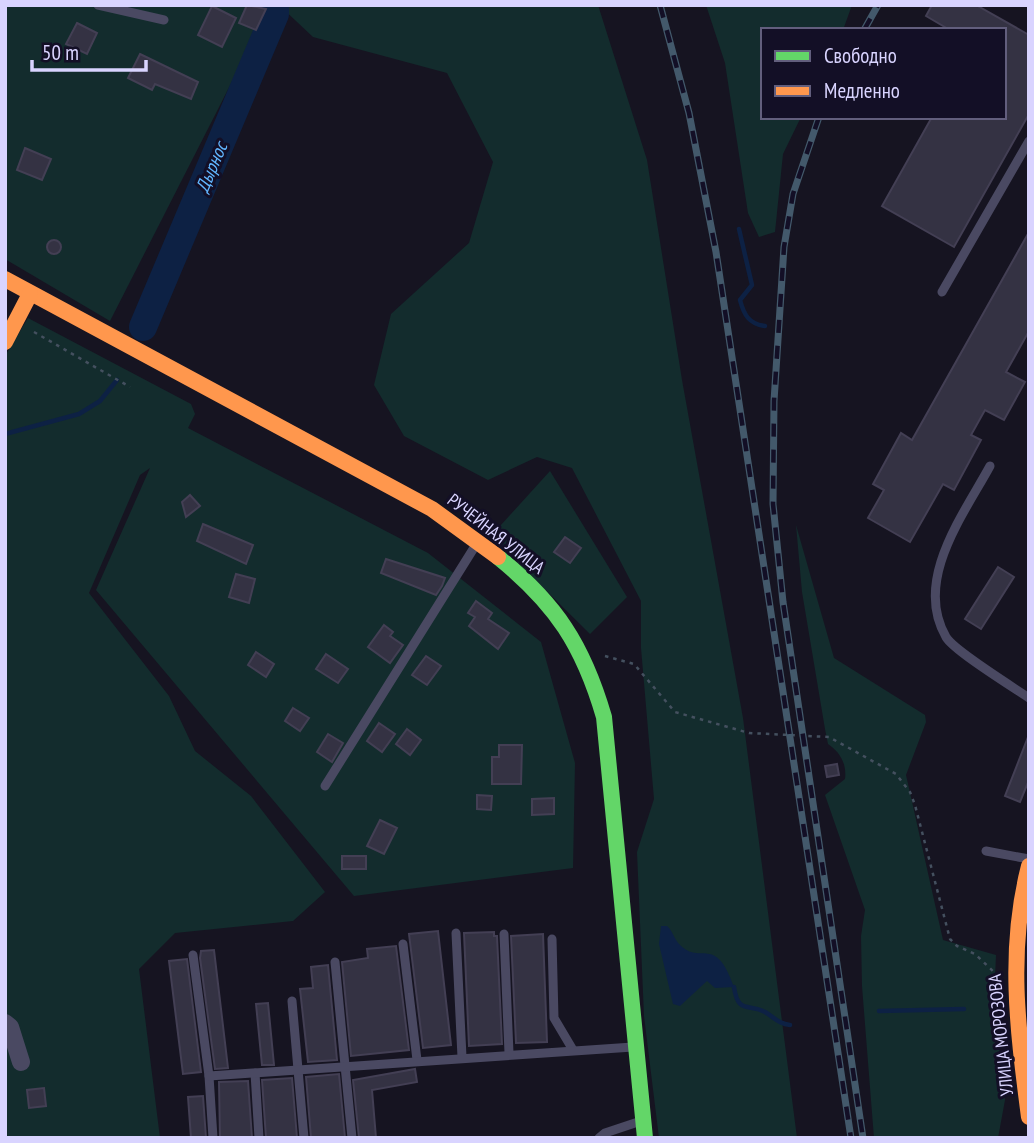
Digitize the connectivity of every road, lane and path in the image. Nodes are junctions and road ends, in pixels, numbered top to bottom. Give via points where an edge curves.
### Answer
1 (98, 5) edge
2 (164, 20) dead end
3 (1029, 141) edge
4 (5, 279) edge
5 (942, 292) dead end
6 (30, 294) junction
7 (16, 319) junction
8 (5, 342) edge
9 (130, 387) dead end
10 (990, 466) dead end
11 (478, 541) junction
12 (580, 648) junction
13 (1029, 698) edge
14 (325, 786) dead end
15 (986, 851) dead end
16 (1029, 859) edge
17 (1029, 866) edge
18 (456, 933) dead end
19 (504, 934) dead end
20 (552, 939) dead end
21 (403, 944) dead end
22 (193, 955) dead end
23 (335, 962) dead end
24 (1021, 990) edge
25 (292, 1001) dead end
26 (5, 1023) edge
27 (636, 1047) junction
28 (573, 1050) junction
29 (509, 1053) junction
30 (462, 1057) junction
31 (416, 1060) junction
32 (21, 1062) dead end
33 (347, 1066) junction
34 (300, 1069) junction
35 (255, 1073) junction
36 (209, 1076) junction
37 (1029, 1117) edge
38 (643, 1121) junction
39 (213, 1138) edge
40 (259, 1138) edge
41 (304, 1138) edge
42 (352, 1138) edge
43 (599, 1138) edge
44 (645, 1138) edge

1 - 2 lane
3 - 5 lane
4 - 6 street, РУЧЕЙНАЯ УЛИЦА
6 - 7 street
6 - 11 street, РУЧЕЙНАЯ УЛИЦА via 432,509
7 - 8 street
7 - 9 path
10 - 13 lane via 946,546 937,608 947,639
11 - 12 street, РУЧЕЙНАЯ УЛИЦА via 546,600
11 - 14 lane
12 - 24 path via 634,664 675,712 749,733 829,737 897,774 915,805 950,939
12 - 27 street, РУЧЕЙНАЯ УЛИЦА via 604,717
15 - 16 lane
17 - 24 street, УЛИЦА МОРОЗОВА via 1014,937
18 - 30 lane
19 - 29 lane
20 - 28 lane via 554,1018
21 - 31 lane
22 - 36 lane
23 - 33 lane
24 - 37 street, УЛИЦА МОРОЗОВА
25 - 34 lane
26 - 32 street
27 - 28 lane
27 - 38 street, РУЧЕЙНАЯ УЛИЦА
28 - 29 lane
29 - 30 lane
30 - 31 lane
31 - 33 lane
33 - 34 lane
33 - 42 lane
34 - 35 lane
34 - 41 lane
35 - 36 lane
35 - 40 lane
36 - 39 lane
38 - 43 lane
38 - 44 street, РУЧЕЙНАЯ УЛИЦА

